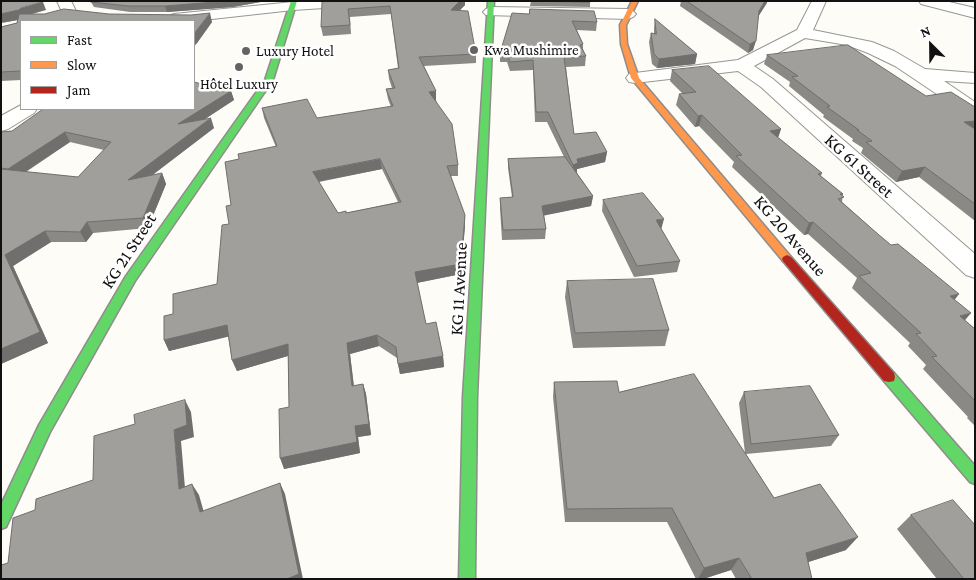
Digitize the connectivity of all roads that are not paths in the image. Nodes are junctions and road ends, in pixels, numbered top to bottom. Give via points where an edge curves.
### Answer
1 (371, 1) edge
2 (818, 1) edge
3 (926, 1) edge
4 (294, 4) edge
5 (490, 4) edge
6 (68, 5) edge
7 (631, 7) edge
8 (975, 13) edge
9 (85, 14) edge
10 (50, 16) edge
11 (158, 19) edge
12 (803, 33) junction
13 (742, 65) junction
14 (921, 74) junction
15 (635, 78) junction
16 (975, 78) edge
17 (25, 110) edge
18 (975, 111) edge
19 (1, 126) edge
20 (975, 269) edge
21 (975, 477) edge
22 (1, 522) edge
23 (468, 579) edge

1 - 4 street
2 - 12 street
3 - 8 street
4 - 11 street via 213,16
4 - 22 street, KG 21 Street via 269,80 130,279 44,429
5 - 7 street
5 - 23 street, KG 11 Avenue via 470,397
6 - 9 street
6 - 10 street
7 - 15 street, KG 20 Avenue via 623,25 624,44
12 - 13 street
12 - 14 street via 874,48
13 - 15 street
13 - 20 street, KG 61 Street via 767,83
14 - 16 street
14 - 18 street
15 - 21 street, KG 20 Avenue
17 - 19 street

